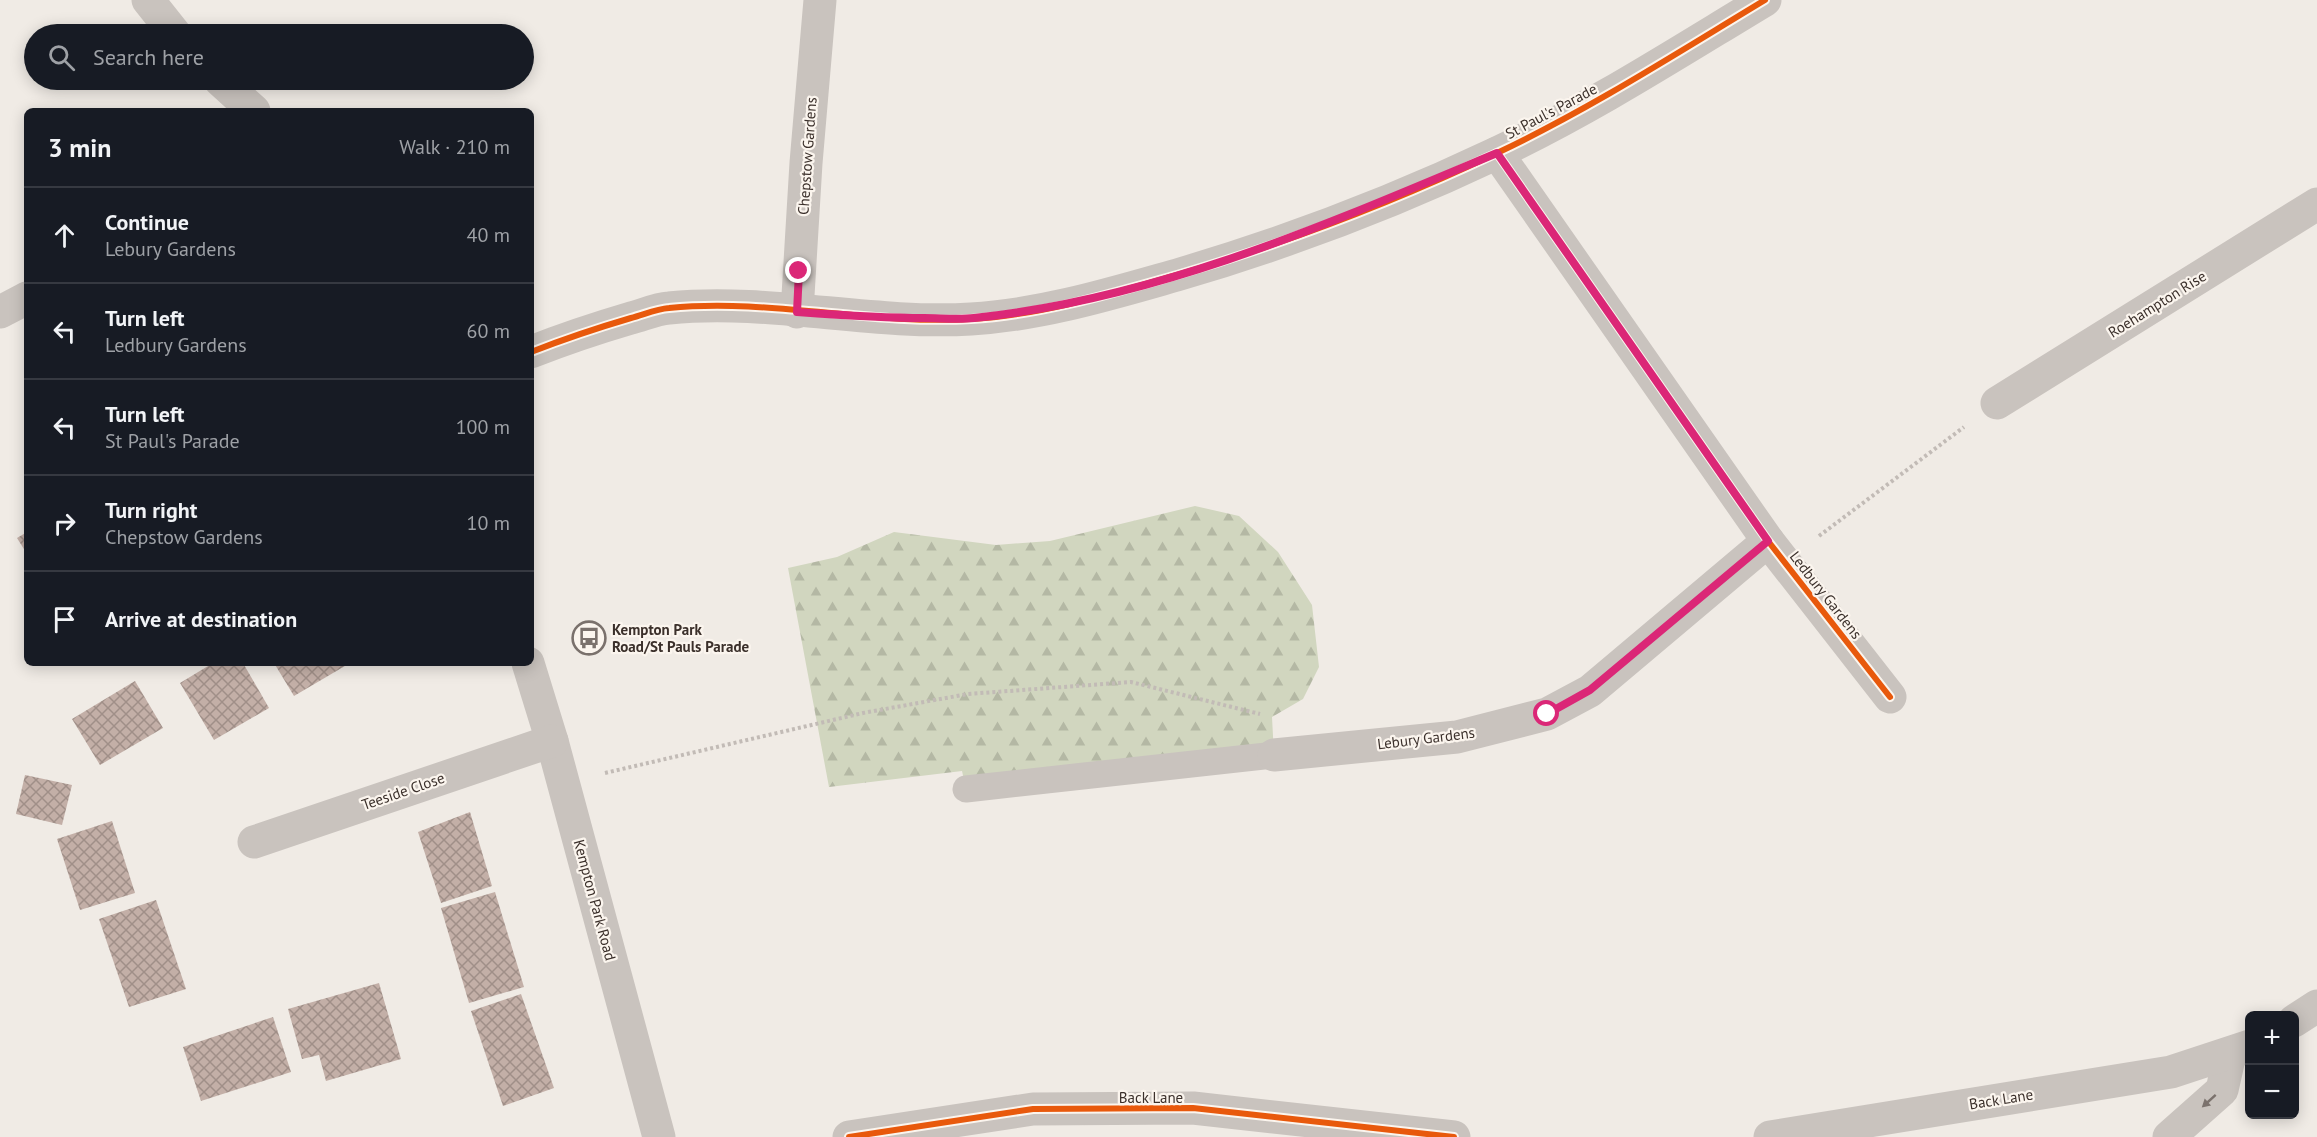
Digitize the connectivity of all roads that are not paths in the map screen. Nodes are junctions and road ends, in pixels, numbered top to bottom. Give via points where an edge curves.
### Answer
1 (148, 0) edge
2 (820, 0) edge
3 (1765, 0) edge
4 (167, 24) edge
5 (1497, 153) junction
6 (2317, 204) edge
7 (24, 300) edge
8 (0, 312) edge
9 (797, 312) junction
10 (534, 351) edge
11 (1997, 404) road end
12 (1776, 551) junction
13 (529, 666) edge
14 (1890, 697) dead end
15 (552, 741) junction
16 (1274, 755) joint
17 (966, 789) dead end
18 (254, 842) dead end
19 (2317, 1006) edge
20 (2299, 1018) edge
21 (2240, 1050) edge
22 (659, 1137) edge
23 (849, 1137) edge
24 (1454, 1137) edge
25 (1770, 1137) edge
26 (2169, 1137) edge

1 - 4 street
2 - 9 street, Chepstow Gardens
3 - 5 street, St Paul's Parade via 1605,96
5 - 9 street, St Paul's Parade via 1248,254 1047,308 971,319 869,318
5 - 12 street, Ledbury Gardens
6 - 11 street, Roehampton Rise
7 - 8 street
9 - 10 street, St Paul's Parade via 709,305 664,308
12 - 14 street, Ledbury Gardens
12 - 16 street, Lebury Gardens via 1590,690 1547,714 1457,737
13 - 15 street, Kempton Park Road
15 - 18 street, Teeside Close
15 - 22 street, Kempton Park Road
16 - 17 lane
19 - 20 street
21 - 25 street, Back Lane via 2172,1072
21 -> 26 street via 2222,1090
23 - 24 street, Back Lane via 1033,1109 1193,1108

